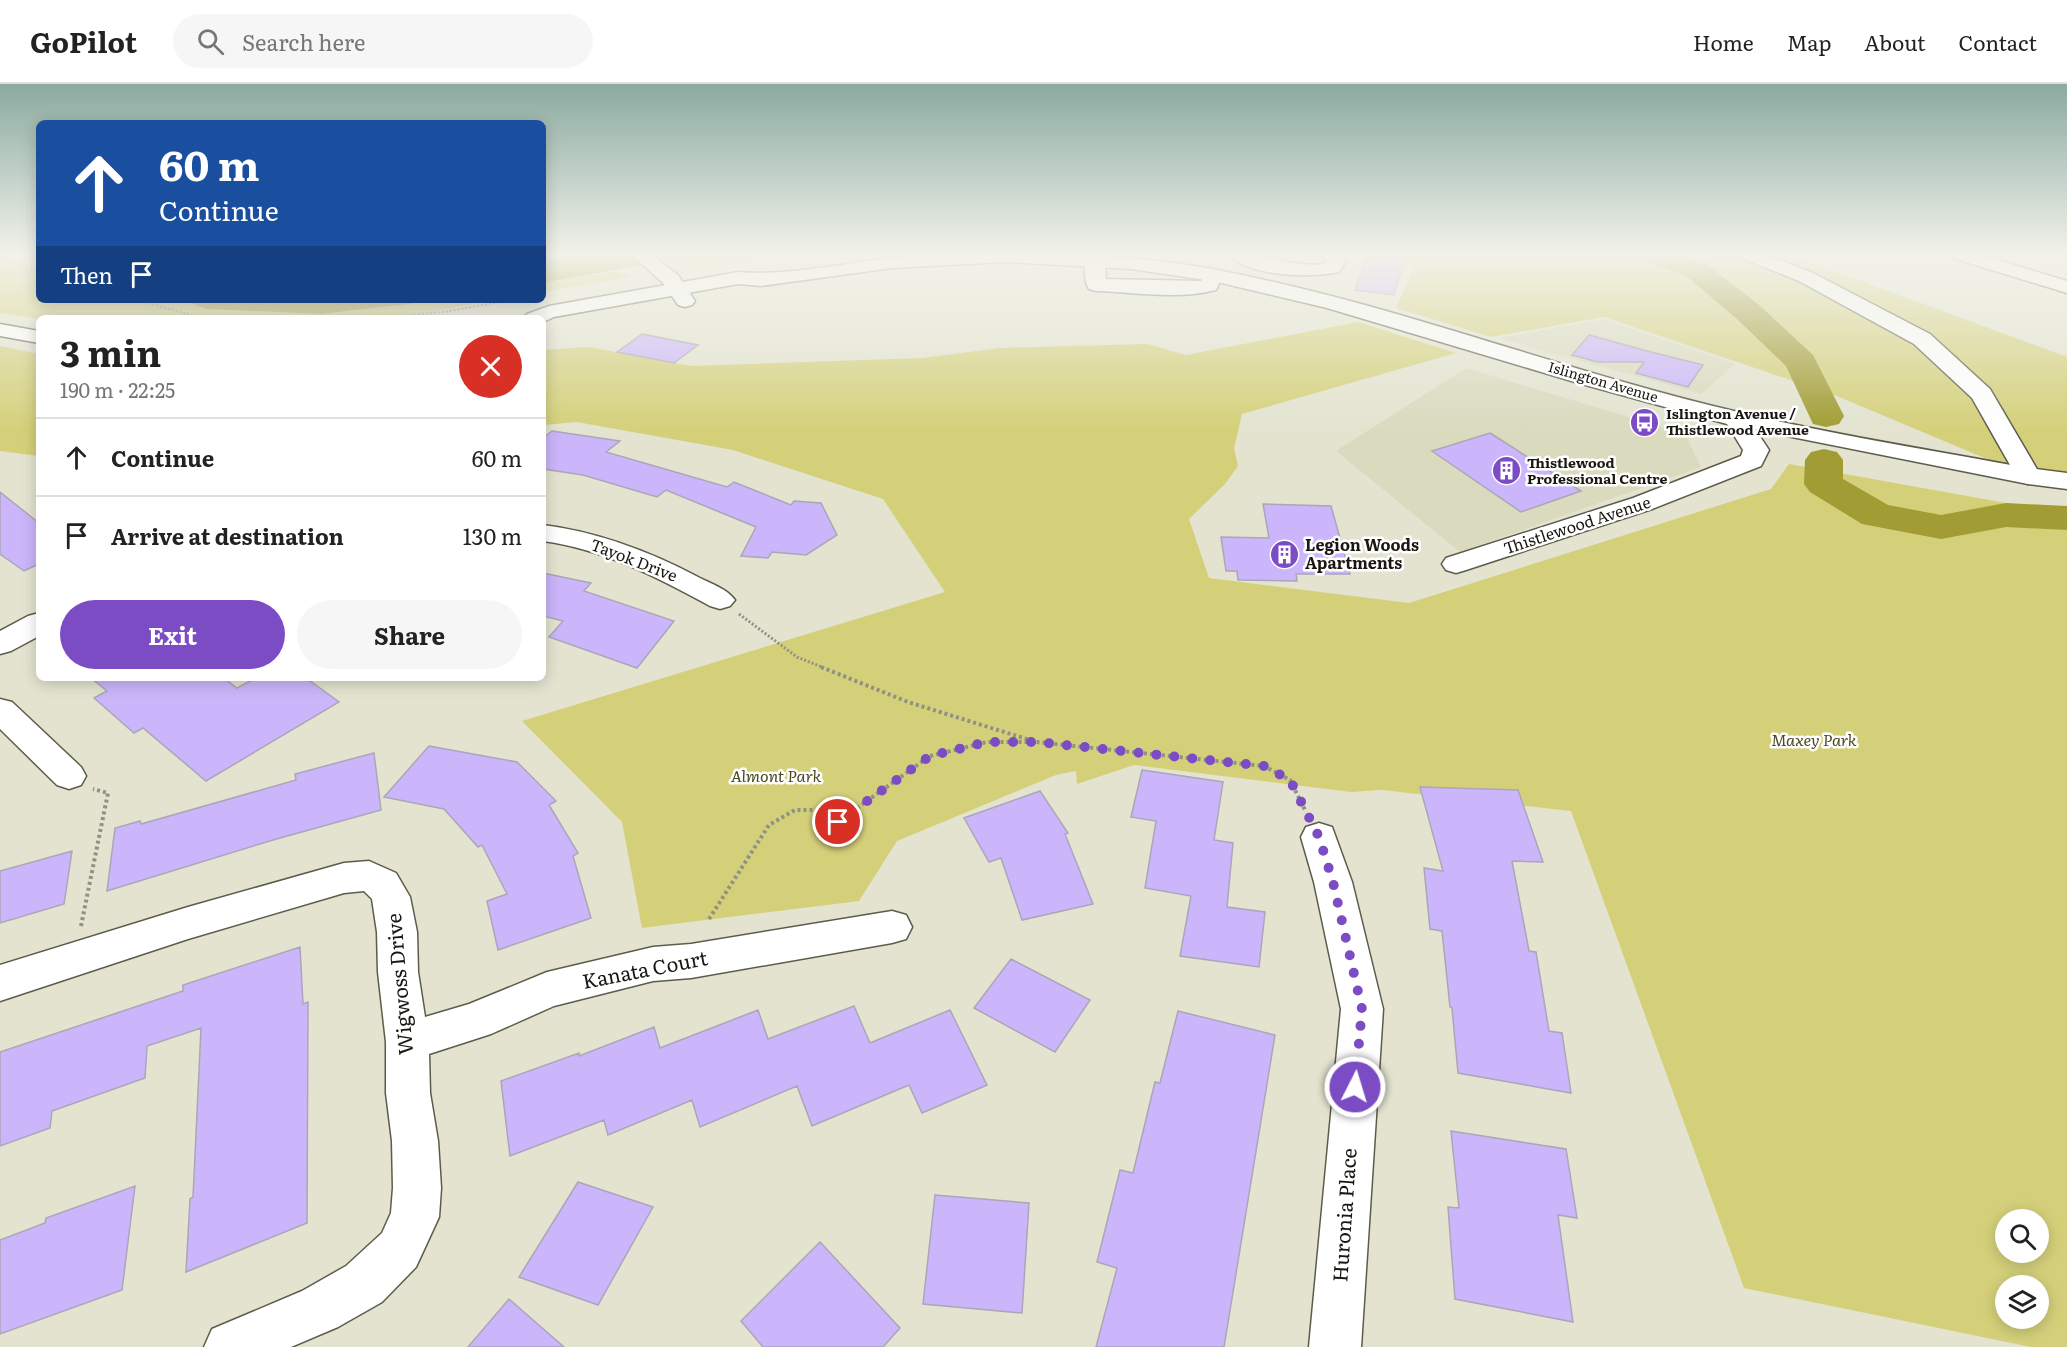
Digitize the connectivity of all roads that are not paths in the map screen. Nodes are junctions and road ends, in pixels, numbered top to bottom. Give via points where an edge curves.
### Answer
1 (588, 314) edge
2 (1367, 314) edge
3 (1875, 314) edge
4 (546, 322) edge
5 (0, 330) edge
6 (36, 336) edge
7 (1736, 419) junction
8 (2028, 477) junction
9 (2067, 481) edge
10 (546, 533) edge
11 (1456, 564) dead end
12 (720, 600) road end
13 (36, 625) edge
14 (0, 644) edge
15 (0, 710) edge
16 (69, 777) road end
17 (1319, 837) road end
18 (892, 927) dead end
19 (0, 983) edge
20 (407, 1042) junction
21 (230, 1347) edge
22 (1335, 1347) edge

1 - 4 street, Islington Avenue
2 - 7 street, Islington Avenue
3 - 8 street via 1922,339 1982,394
5 - 6 street
7 - 8 street, Islington Avenue
7 - 11 street, Thistlewood Avenue via 1756,450 1752,461 1618,512
8 - 9 street, Islington Avenue
10 - 12 street, Tayok Drive via 584,540 672,573
13 - 14 street
15 - 16 street
17 - 22 street, Huronia Place via 1362,1009
18 - 20 street, Kanata Court via 653,964 547,990 476,1021
19 - 20 street, Wigwoss Drive via 188,923 344,878 369,876 383,884 391,897
20 - 21 street, Wigwoss Drive via 417,1188 415,1217 399,1250 364,1284 321,1309

